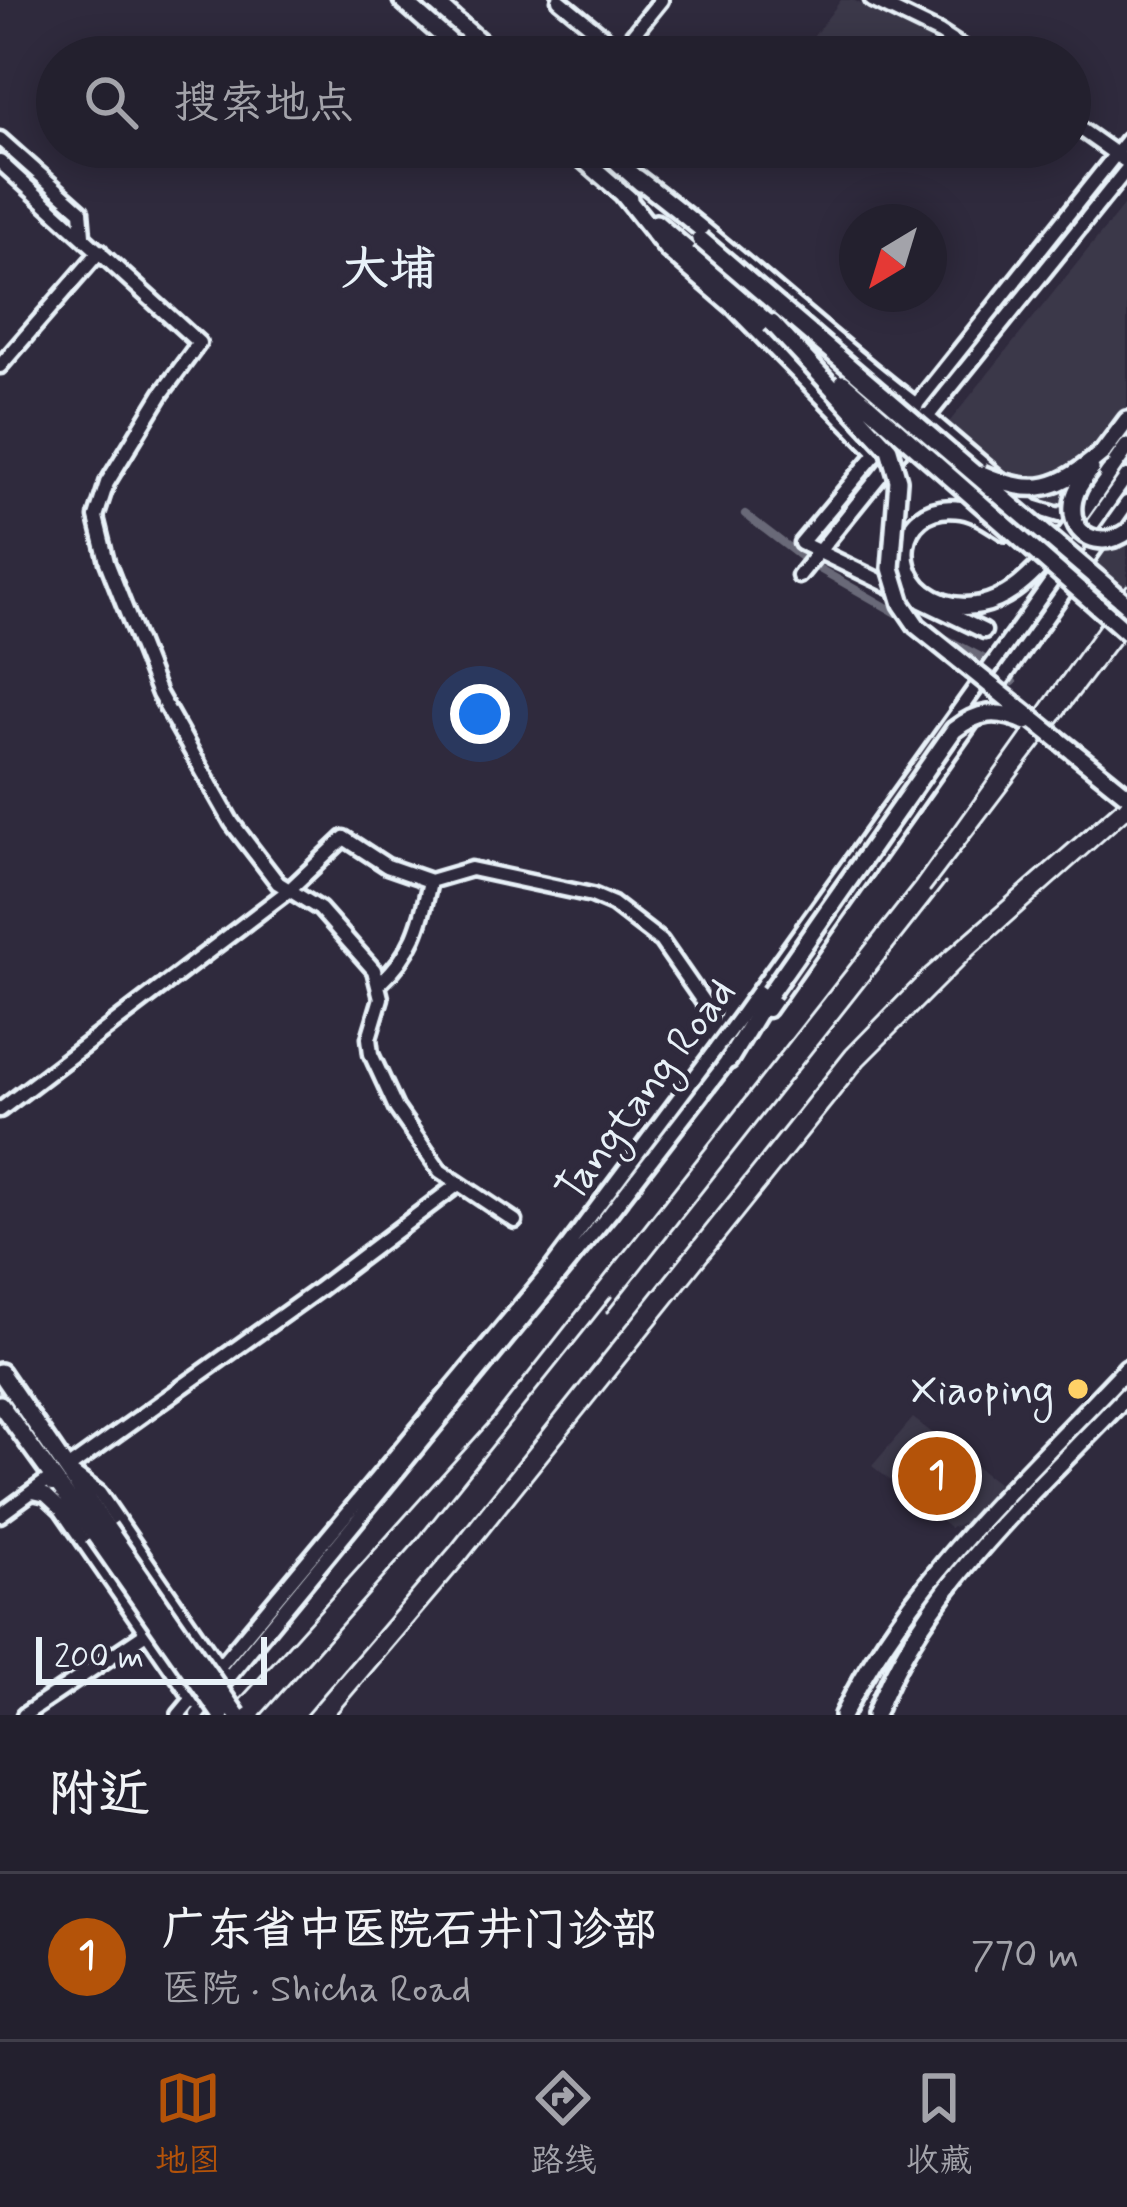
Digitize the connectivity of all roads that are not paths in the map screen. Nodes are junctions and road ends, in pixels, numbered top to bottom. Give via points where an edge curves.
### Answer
1 (402, 0) edge
2 (432, 0) edge
3 (559, 0) edge
4 (661, 0) edge
5 (872, 0) edge
6 (443, 36) edge
7 (473, 36) edge
8 (598, 36) edge
9 (632, 36) edge
10 (945, 36) edge
11 (1091, 138) edge
12 (0, 139) edge
13 (1127, 140) edge
14 (1124, 162) edge
15 (0, 163) edge
16 (593, 168) edge
17 (625, 168) edge
18 (637, 178) junction
19 (623, 194) junction
20 (82, 235) junction
21 (694, 245) junction
22 (100, 251) junction
23 (772, 323) junction
24 (0, 366) edge
25 (922, 412) junction
26 (1127, 420) edge
27 (1127, 442) edge
28 (944, 448) junction
29 (878, 452) junction
30 (1103, 452) junction
31 (1127, 462) edge
32 (1127, 476) edge
33 (1085, 495) junction
34 (841, 496) junction
35 (1127, 503) edge
36 (855, 508) junction
37 (1127, 532) edge
38 (819, 551) junction
39 (1036, 552) junction
40 (799, 576) dead end
41 (1018, 586) junction
42 (1048, 586) junction
43 (1127, 604) edge
44 (984, 631) dead end
45 (1127, 632) edge
46 (991, 679) junction
47 (1053, 738) junction
48 (1127, 795) edge
49 (430, 881) junction
50 (288, 891) junction
51 (380, 983) junction
52 (711, 1013) dead end
53 (729, 1060) junction
54 (0, 1110) edge
55 (458, 1185) junction
56 (515, 1221) dead end
57 (1127, 1370) edge
58 (0, 1372) edge
59 (1127, 1395) edge
60 (0, 1404) edge
61 (59, 1473) junction
62 (33, 1492) junction
63 (61, 1509) junction
64 (0, 1515) edge
65 (101, 1531) junction
66 (193, 1626) junction
67 (146, 1633) junction
68 (156, 1650) junction
69 (223, 1673) junction
70 (197, 1708) edge
71 (24, 1715) edge
72 (179, 1715) edge
73 (221, 1715) edge
74 (237, 1715) edge
75 (843, 1715) edge
76 (875, 1715) edge

1 - 6 main road
2 - 7 main road
3 - 8 street
4 - 9 street
5 - 10 street
11 - 14 street
12 - 20 street via 81,211
13 - 14 street
14 - 25 street
15 - 20 street
16 - 19 main road
17 - 18 main road
18 - 21 main road
18 - 25 main road
19 - 21 main road
19 - 29 main road via 667,249
20 - 22 street
21 - 23 main road
21 - 28 main road, bridge
22 - 24 street
22 - 50 street via 199,343 107,483 97,529 159,694 232,824
23 - 39 main road, bridge
23 - 47 main road, bridge via 890,448 898,480 891,568 902,604 930,640
25 - 29 street
25 - 33 street via 1043,512 1067,514
25 - 36 street
26 - 30 main road
27 - 33 street
27 - 41 main road, bridge
28 - 30 main road, bridge via 995,480 1042,488 1070,479
28 - 43 main road, bridge
29 - 34 street
30 - 37 main road, bridge via 1073,499 1076,524 1095,540
31 - 42 street, bridge
32 - 42 street, Tangtang Road
33 - 41 street
34 - 36 street
34 - 38 street via 800,542
35 - 46 street, Tangtang Road via 1015,660
36 - 38 street
38 - 40 street
38 - 44 street
39 - 41 main road, bridge via 979,514 951,508 922,519 905,542 907,572 937,601 981,605
39 - 45 main road, bridge
42 - 46 street, Tangtang Road
46 - 53 street, Tangtang Road
46 - 69 street, Tangtang Road via 545,1275
47 - 48 main road, bridge
47 - 53 main road, bridge via 993,712 954,730
49 - 50 street via 344,838
49 - 51 street via 419,934
49 - 52 street via 471,869 613,904 661,941
50 - 51 street via 348,937
50 - 54 street
51 - 55 street via 369,1038 376,1071 405,1123
53 - 69 street, Tangtang Road
55 - 56 street
55 - 61 street
57 - 75 main road via 916,1598
58 - 61 main road
59 - 76 main road via 938,1599
60 - 61 main road
61 - 62 street
61 - 63 street
61 - 65 main road
61 - 66 street via 98,1492
62 - 63 street
62 - 64 street
63 - 67 street
65 - 73 main road, bridge
65 - 74 main road, bridge
66 - 68 street
66 - 69 street
67 - 68 street
67 - 71 street
68 - 70 street
69 - 70 street, Tangtang Road
70 - 72 street, Tangtang Road

